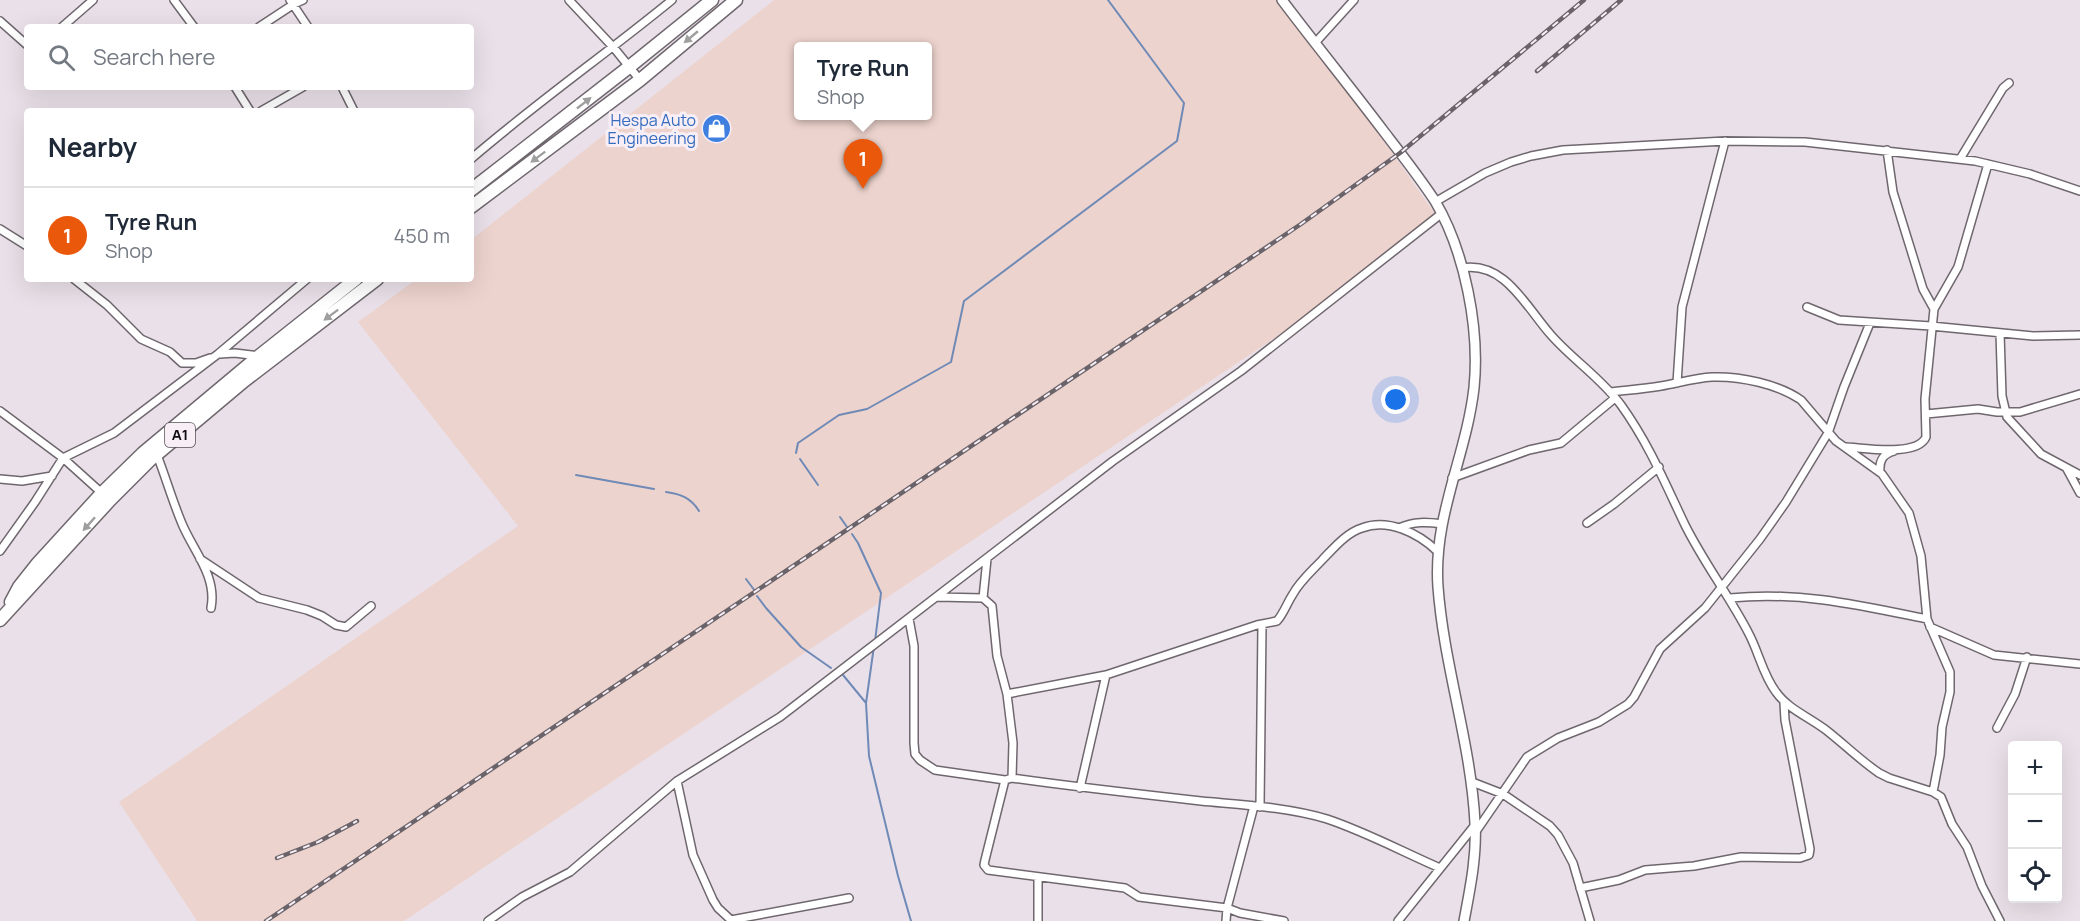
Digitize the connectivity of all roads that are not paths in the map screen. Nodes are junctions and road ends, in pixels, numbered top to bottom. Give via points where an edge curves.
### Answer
1 (93, 0) edge
2 (174, 0) edge
3 (303, 0) edge
4 (569, 0) edge
5 (672, 0) edge
6 (712, 0) edge
7 (736, 0) edge
8 (1281, 0) edge
9 (1354, 0) edge
10 (292, 2) edge
11 (0, 21) edge
12 (65, 24) edge
13 (192, 24) edge
14 (263, 24) edge
15 (306, 24) edge
16 (24, 42) edge
17 (1315, 43) junction
18 (614, 48) junction
19 (629, 67) junction
20 (640, 80) junction
21 (2008, 83) dead end
22 (237, 90) edge
23 (298, 90) edge
24 (344, 90) edge
25 (248, 108) edge
26 (266, 108) edge
27 (352, 108) edge
28 (1725, 141) junction
29 (1887, 150) junction
30 (474, 156) edge
31 (1960, 159) junction
32 (1988, 164) junction
33 (474, 188) edge
34 (2080, 191) edge
35 (1435, 202) junction
36 (474, 205) edge
37 (1441, 214) junction
38 (0, 229) edge
39 (24, 244) edge
40 (1462, 268) junction
41 (78, 282) edge
42 (303, 282) edge
43 (352, 282) edge
44 (374, 282) edge
45 (1807, 307) dead end
46 (1934, 309) junction
47 (1870, 323) junction
48 (1932, 326) junction
49 (2000, 333) junction
50 (2080, 335) edge
51 (218, 354) junction
52 (259, 356) junction
53 (1677, 383) junction
54 (2080, 394) edge
55 (1613, 395) junction
56 (0, 411) edge
57 (2005, 412) junction
58 (1926, 414) junction
59 (1828, 433) junction
60 (1843, 447) junction
61 (1899, 449) junction
62 (157, 455) junction
63 (63, 458) junction
64 (1659, 467) junction
65 (2067, 469) junction
66 (1880, 472) junction
67 (2080, 475) edge
68 (52, 476) junction
69 (1452, 478) junction
70 (0, 479) edge
71 (2080, 493) edge
72 (106, 497) junction
73 (1587, 523) dead end
74 (1442, 524) junction
75 (1400, 528) junction
76 (0, 551) edge
77 (1437, 551) junction
78 (987, 558) junction
79 (200, 559) junction
80 (1723, 587) junction
81 (937, 597) junction
82 (983, 598) junction
83 (1730, 598) junction
84 (371, 606) dead end
85 (211, 608) dead end
86 (2, 617) edge
87 (909, 619) junction
88 (1929, 623) junction
89 (1262, 624) junction
90 (2027, 657) junction
91 (2080, 664) edge
92 (1106, 675) junction
93 (1006, 694) junction
94 (1784, 703) junction
95 (1997, 728) dead end
96 (1008, 779) junction
97 (676, 782) junction
98 (1472, 782) junction
99 (1080, 788) junction
100 (1933, 792) junction
101 (1503, 794) junction
102 (1257, 807) junction
103 (1475, 829) junction
104 (1440, 868) junction
105 (1038, 877) junction
106 (1580, 888) junction
107 (849, 898) dead end
108 (1227, 908) junction
109 (732, 920) edge
110 (488, 921) edge
111 (1038, 921) edge
112 (1226, 921) edge
113 (1284, 921) edge
114 (1398, 921) edge
115 (1464, 921) edge
116 (1590, 921) edge
117 (2000, 921) edge

1 - 12 street
2 - 13 street
3 - 10 street
4 - 18 street
5 - 18 street
6 - 19 highway
7 -> 20 highway
8 - 17 street
9 - 17 street
10 - 14 street
10 - 15 street
11 - 16 street
17 - 35 street
18 - 19 street
18 - 30 street
19 - 20 street
33 -> 19 highway
20 -> 36 highway
21 - 31 street
22 - 25 street
23 - 26 street
24 - 27 street
28 - 29 street via 1805,142
28 - 35 street via 1563,150 1531,156 1485,173
28 - 53 street via 1682,307
29 - 31 street
29 - 46 street via 1893,192 1923,289
31 - 32 street
32 - 34 street
32 - 46 street via 1958,267
35 - 37 street
37 - 40 street
37 - 78 street via 1241,371 1113,461
38 - 39 street
40 - 55 street via 1483,268 1502,278
40 - 69 street via 1472,310 1475,362 1470,412
41 - 51 street via 141,339 170,352 182,363 196,363
42 - 51 street
43 - 52 highway, A1
44 -> 62 highway, A1 via 244,381
45 - 47 street via 1839,320
46 - 48 street
47 - 48 street
47 - 59 street
48 - 49 street
48 - 58 street
49 - 50 street
49 - 57 street
51 - 52 street
51 - 63 street via 114,433
52 - 72 highway, A1 via 143,453
53 - 55 street
53 - 59 street via 1720,377 1773,387 1801,400
54 - 57 street via 2020,412
55 - 64 street
55 - 69 street via 1556,445 1530,450
56 - 63 street
57 - 58 street via 1978,409
57 - 65 street via 2041,454
58 - 61 street via 1924,442
59 - 60 street
59 - 80 street via 1786,502
60 - 61 street
60 - 66 street
61 - 66 street via 1883,456
62 - 72 highway, A1
62 - 79 street via 183,526
63 - 68 street
63 - 72 street
64 - 73 street
64 - 80 street via 1685,525
65 - 67 street
65 - 71 street
66 - 88 street via 1909,513 1916,532
68 - 70 street via 22,481
68 - 76 street
69 - 74 street
72 - 86 highway, A1
74 - 75 street via 1421,522
74 - 77 street
75 - 77 street via 1419,536
75 - 89 street via 1362,528 1342,540 1292,594 1276,621
77 - 98 street via 1438,588
78 - 81 street
78 - 82 street
79 - 84 street via 259,598 307,610 336,625 346,627
79 - 85 street via 211,581
80 - 83 street
80 - 101 street via 1660,649 1628,704 1527,757
81 - 82 street
81 - 87 street
82 - 93 street via 992,606
83 - 88 street via 1803,596 1874,608
83 - 94 street via 1769,682
87 - 96 street via 914,646 915,754 935,770
87 - 97 street via 780,717
88 - 90 street via 1994,655
88 - 100 street via 1951,679
89 - 92 street
89 - 102 street
90 - 91 street
90 - 95 street
92 - 93 street
92 - 99 street
93 - 96 street via 1012,743
94 - 100 street via 1824,728 1879,773
94 - 106 street via 1809,855 1741,857 1645,870
96 - 99 street
96 - 105 street via 984,865 991,871
97 - 109 street via 693,855 713,900
97 - 110 street via 570,872 522,897
98 - 101 street
98 - 103 street
99 - 102 street
100 - 117 street via 1941,797 1967,847
101 - 103 street
101 - 106 street via 1558,835
102 - 104 street via 1326,819
102 - 108 street
103 - 104 street
103 - 115 street
104 - 114 street
105 - 108 street via 1125,888 1139,897
105 - 111 street
106 - 116 street
107 - 109 street
108 - 112 street
108 - 113 street

